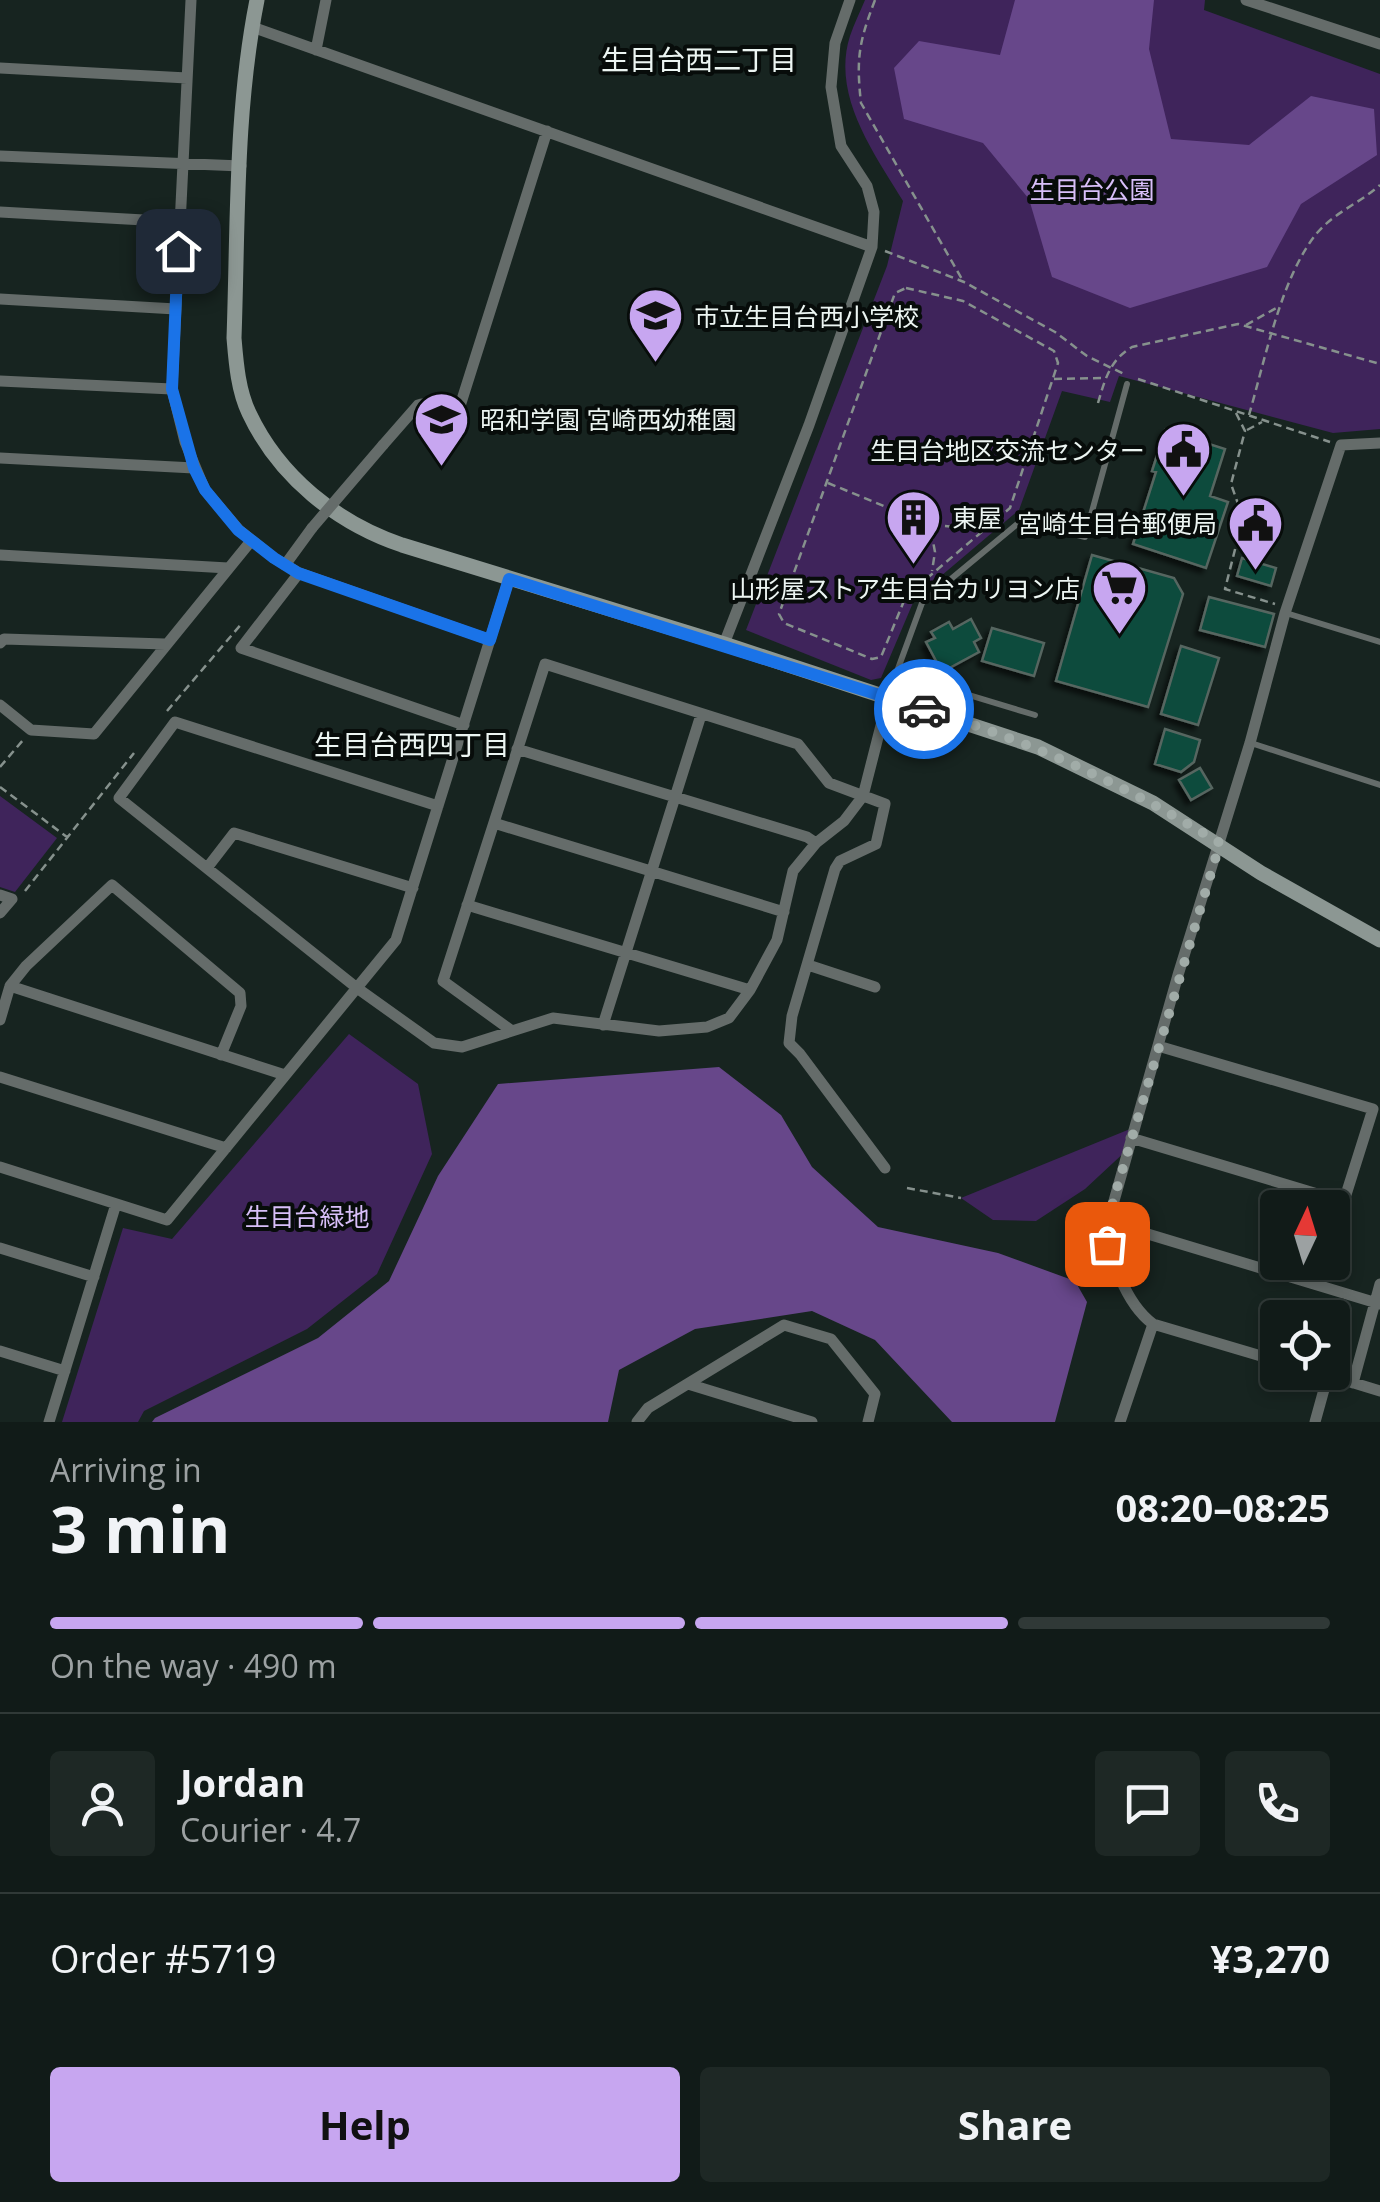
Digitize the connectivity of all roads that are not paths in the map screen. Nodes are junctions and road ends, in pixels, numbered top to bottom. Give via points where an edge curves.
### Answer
1 (191, 0) edge
2 (257, 0) edge
3 (326, 0) edge
4 (850, 0) edge
5 (1246, 0) edge
6 (252, 27) junction
7 (1380, 44) edge
8 (316, 50) junction
9 (0, 68) edge
10 (187, 78) junction
11 (547, 131) junction
12 (0, 156) edge
13 (183, 163) junction
14 (241, 166) junction
15 (0, 212) edge
16 (180, 222) junction
17 (876, 248) junction
18 (0, 299) edge
19 (176, 309) junction
20 (0, 382) edge
21 (1128, 384) dead end
22 (172, 389) junction
23 (1380, 443) edge
24 (0, 458) edge
25 (194, 468) junction
26 (252, 541) junction
27 (0, 555) edge
28 (285, 564) junction
29 (228, 568) junction
30 (298, 573) junction
31 (509, 579) junction
32 (1286, 610) junction
33 (490, 640) junction
34 (1380, 642) edge
35 (0, 644) edge
36 (166, 644) junction
37 (724, 644) junction
38 (896, 673) junction
39 (888, 698) junction
40 (0, 705) edge
41 (701, 714) junction
42 (1036, 715) dead end
43 (464, 725) junction
44 (1250, 743) junction
45 (517, 749) junction
46 (1380, 786) edge
47 (676, 796) junction
48 (862, 796) junction
49 (438, 806) junction
50 (494, 823) junction
51 (816, 843) junction
52 (1220, 843) junction
53 (207, 868) junction
54 (652, 872) junction
55 (413, 888) junction
56 (6, 897) edge
57 (468, 905) junction
58 (784, 912) junction
59 (0, 913) edge
60 (1380, 940) edge
61 (625, 955) junction
62 (808, 965) junction
63 (10, 986) junction
64 (875, 987) dead end
65 (356, 988) junction
66 (750, 990) junction
67 (0, 1020) edge
68 (602, 1026) junction
69 (512, 1031) junction
70 (1158, 1046) junction
71 (221, 1055) junction
72 (0, 1076) edge
73 (285, 1076) junction
74 (1131, 1138) junction
75 (226, 1148) junction
76 (0, 1167) edge
77 (886, 1168) dead end
78 (1304, 1190) edge
79 (1348, 1190) edge
80 (116, 1204) junction
81 (1108, 1222) junction
82 (0, 1248) edge
83 (94, 1277) junction
84 (1320, 1280) edge
85 (1380, 1284) edge
86 (1318, 1285) junction
87 (1377, 1304) edge
88 (1153, 1324) junction
89 (0, 1351) edge
90 (1260, 1355) edge
91 (65, 1371) junction
92 (1350, 1382) edge
93 (1353, 1383) junction
94 (688, 1384) junction
95 (1320, 1390) edge
96 (1380, 1391) edge
97 (1125, 1421) edge
98 (50, 1422) edge
99 (637, 1422) edge
100 (812, 1422) edge
101 (868, 1422) edge
102 (1315, 1422) edge

1 - 10 street
2 - 6 street
3 - 8 street
4 - 17 street via 834,43 832,87 841,146 867,186
5 - 7 street
6 - 8 street
6 - 14 street
8 - 11 street
9 - 10 street
10 - 13 street
11 - 17 street
11 - 28 street, bridge via 460,406 418,405
12 - 13 street
13 - 14 street
13 - 16 street
14 - 31 street via 236,360 248,410 267,445 350,525
15 - 16 street
16 - 19 street
17 - 37 street
18 - 19 street
19 - 22 street
20 - 22 street
21 - 38 lane via 1086,537 1022,520 922,603
22 - 25 street
23 - 32 street via 1341,445
24 - 25 street
25 - 26 street via 222,513
26 - 28 street
26 - 29 street
27 - 29 street
28 - 30 street
29 - 36 street
30 - 33 street
30 - 43 street via 241,648
31 - 33 street
31 - 37 street
32 - 34 lane
32 - 44 street
33 - 43 street
35 - 36 street
36 - 40 street via 94,734 31,730
37 - 39 street
38 - 39 lane
38 - 42 lane
39 - 48 street
39 - 52 street via 1038,747 1153,802
41 - 45 street via 545,664
41 - 47 street
41 - 48 street via 798,744 830,783
43 - 49 street
44 - 46 lane
44 - 52 street
45 - 47 street
45 - 50 street
47 - 51 street
47 - 54 street
48 - 51 street
48 - 62 street via 886,804 876,844 835,868
49 - 53 street via 175,722 118,798
49 - 55 street
50 - 54 street
50 - 57 street
51 - 58 street via 793,871
52 - 60 street
52 - 70 street
53 - 55 street via 234,834
53 - 65 street
54 - 58 street
54 - 61 street
55 - 65 street via 396,940
56 - 59 street
57 - 61 street
57 - 69 street via 444,981
58 - 66 street
61 - 66 street
61 - 68 street
62 - 64 street
62 - 77 street via 789,1043
63 - 67 street
63 - 71 street
63 - 71 street via 112,885 240,993
65 - 69 street via 434,1043 462,1046
65 - 73 street
66 - 68 street via 729,1018 707,1027
68 - 69 street via 553,1018
70 - 74 street
70 - 79 street via 1373,1109
71 - 73 street
72 - 75 street
73 - 75 street
74 - 78 street
74 - 81 street
75 - 80 street via 167,1220
76 - 80 street
80 - 83 street
81 - 86 street
81 - 88 street via 1107,1244 1142,1315
82 - 83 street
83 - 91 street
84 - 86 street
85 - 87 street
86 - 87 street
87 - 93 street
88 - 90 street
88 - 97 street
89 - 91 street
91 - 98 street
92 - 93 street
93 - 96 street
94 - 99 street
94 - 100 street
94 - 101 street via 784,1325 831,1338 875,1394
95 - 102 street

